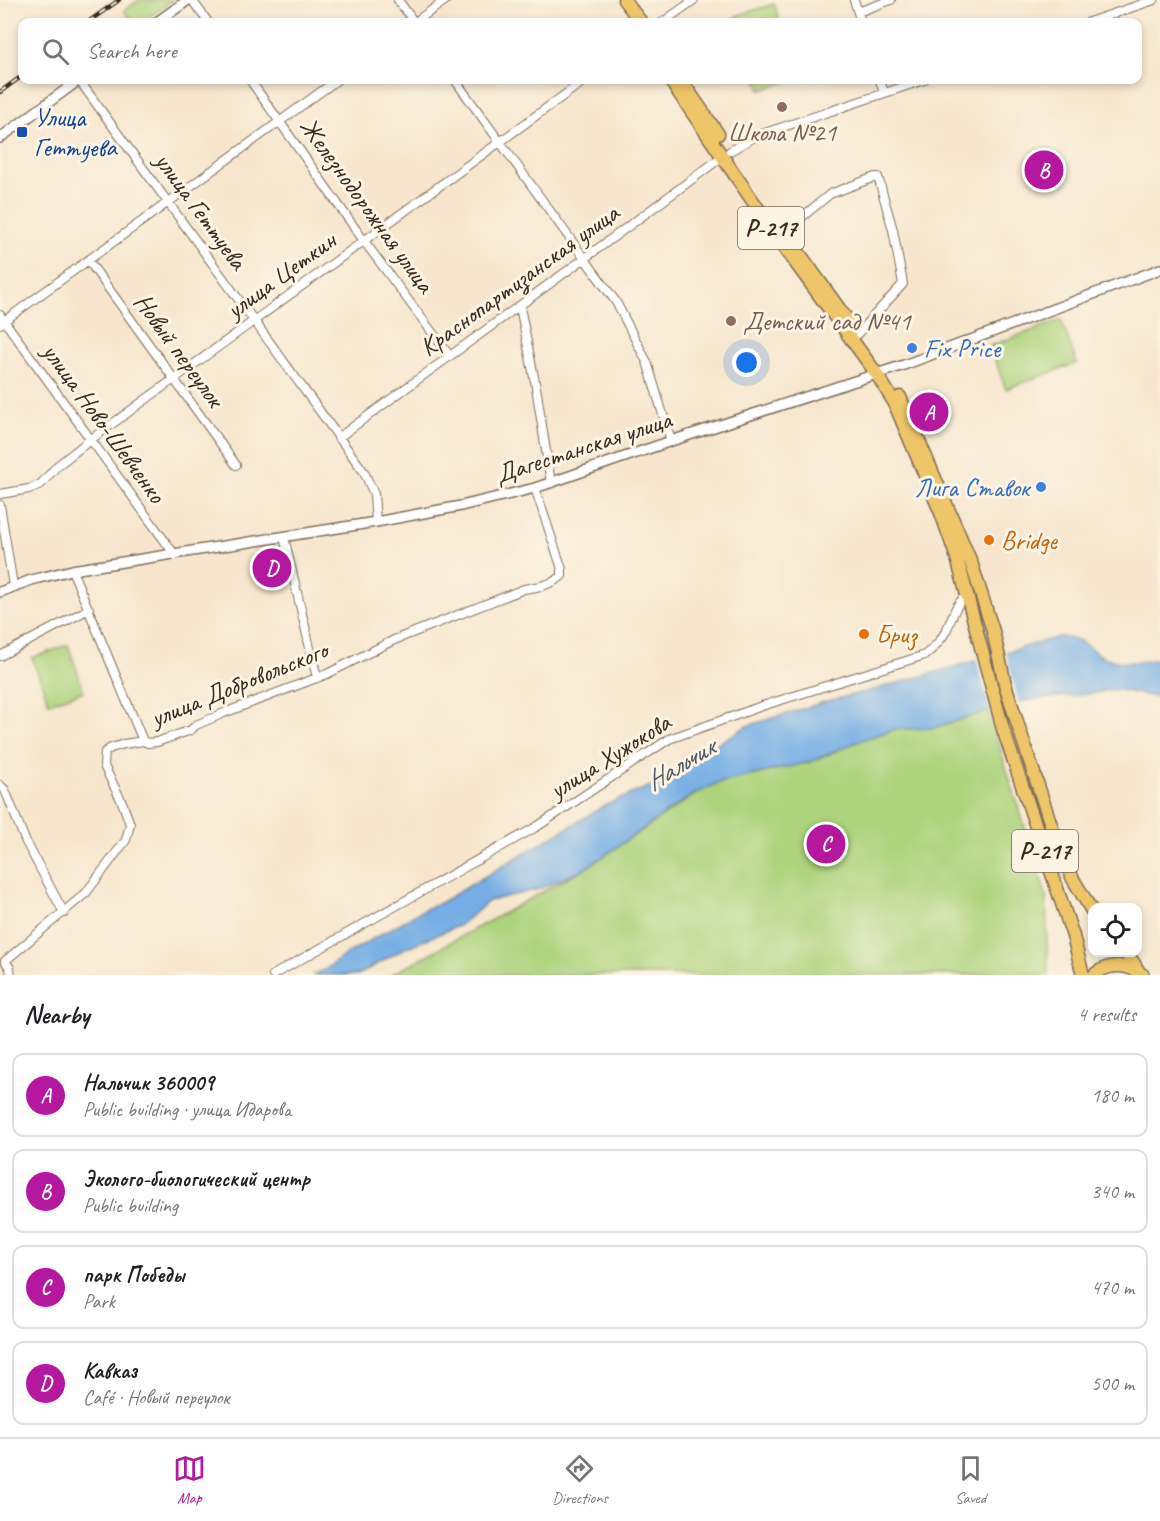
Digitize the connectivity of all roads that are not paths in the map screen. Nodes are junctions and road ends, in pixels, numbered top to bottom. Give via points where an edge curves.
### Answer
1 (190, 0) edge
2 (398, 0) edge
3 (446, 0) edge
4 (614, 0) edge
5 (624, 0) edge
6 (694, 0) edge
7 (854, 0) edge
8 (891, 0) edge
9 (1154, 0) edge
10 (858, 12) junction
11 (163, 18) edge
12 (205, 18) edge
13 (412, 18) edge
14 (421, 18) edge
15 (628, 18) edge
16 (638, 18) edge
17 (669, 18) edge
18 (860, 18) edge
19 (1101, 18) edge
20 (74, 84) edge
21 (82, 84) edge
22 (253, 84) edge
23 (331, 84) edge
24 (458, 84) edge
25 (580, 84) edge
26 (673, 84) edge
27 (683, 84) edge
28 (881, 84) edge
29 (912, 84) edge
30 (884, 93) junction
31 (280, 120) junction
32 (0, 138) edge
33 (500, 142) junction
34 (727, 154) junction
35 (168, 202) junction
36 (784, 232) junction
37 (364, 241) junction
38 (586, 259) junction
39 (88, 260) junction
40 (1160, 269) edge
41 (520, 307) junction
42 (1, 320) edge
43 (255, 320) junction
44 (857, 333) junction
45 (449, 355) junction
46 (881, 372) junction
47 (174, 379) junction
48 (338, 438) junction
49 (90, 440) junction
50 (671, 441) junction
51 (236, 465) dead end
52 (551, 483) junction
53 (535, 488) junction
54 (0, 494) edge
55 (0, 505) edge
56 (376, 522) junction
57 (284, 537) junction
58 (175, 555) junction
59 (72, 570) junction
60 (13, 586) junction
61 (0, 591) edge
62 (967, 595) junction
63 (88, 609) junction
64 (0, 656) edge
65 (317, 678) junction
66 (142, 741) junction
67 (0, 785) edge
68 (1088, 905) edge
69 (64, 913) junction
70 (1129, 957) edge
71 (3, 961) edge
72 (1141, 973) edge
73 (11, 975) edge
74 (273, 975) edge
75 (1083, 975) edge
76 (1094, 975) edge

1 - 11 street
1 - 12 street
2 - 13 street
3 - 14 street
4 - 15 main road
5 - 16 main road
6 - 17 street
7 - 10 street
8 - 10 street
9 - 19 street
10 - 18 street
20 - 32 street
21 - 35 street, улица Геттуева
22 - 31 street, Железнодорожная улица
23 - 31 street
24 - 33 street
25 - 33 street, улица Цеткин
26 - 34 main road, Р-217
27 - 34 main road, Р-217
28 - 30 street
29 - 30 street, Краснопартизанская улица
30 - 34 street, Краснопартизанская улица via 756,136
31 - 35 street
31 - 37 street, Железнодорожная улица
33 - 37 street, улица Цеткин
33 - 38 street
34 - 36 main road, Р-217
34 - 38 street, Краснопартизанская улица
34 - 46 main road, Р-217 via 787,251
35 - 39 street
35 - 43 street, улица Геттуева
36 - 44 main road, Р-217
36 - 44 street via 830,194 878,177 903,284
37 - 43 street, улица Цеткин
37 - 45 street, Железнодорожная улица
38 - 41 street, Краснопартизанская улица
38 - 50 street via 616,302 647,362
39 - 42 street
39 - 47 street, Новый переулок
40 - 46 street, Дагестанская улица
41 - 45 street, Краснопартизанская улица
41 - 52 street
42 - 49 street, улица Ново-Шевченко
43 - 47 street, улица Цеткин
43 - 48 street, улица Геттуева
44 - 46 main road, Р-217
45 - 48 street, Краснопартизанская улица
46 - 50 street, Дагестанская улица
46 - 62 main road, Р-217 via 941,513
46 - 68 main road, Р-217 via 903,404 962,537 993,631 1017,725 1058,846
47 - 49 street, улица Цеткин
47 - 51 street, Новый переулок
48 - 56 street, улица Геттуева via 370,483
49 - 54 street, улица Цеткин via 41,484
49 - 58 street, улица Ново-Шевченко
50 - 52 street, Дагестанская улица
52 - 53 street, Дагестанская улица
53 - 56 street, Дагестанская улица
53 - 65 street, улица Добровольского via 562,576 394,640
55 - 60 street
56 - 57 street, Дагестанская улица
57 - 58 street, Дагестанская улица
57 - 65 street
58 - 59 street, Дагестанская улица
59 - 60 street, Дагестанская улица
59 - 63 street
60 - 61 street, Дагестанская улица
62 - 74 street, улица Хужокова via 955,607 944,635 925,655 669,739 538,826
62 - 75 main road, Р-217 via 1003,729
63 - 64 street
63 - 66 street
65 - 66 street, улица Добровольского via 224,713 174,737
66 - 69 street, улица Добровольского via 111,747 104,755 104,766 130,829 100,877
67 - 69 street
69 - 71 street, улица Добровольского
70 - 72 main road
71 - 73 street, улица Добровольского
72 - 76 main road via 1114,966

